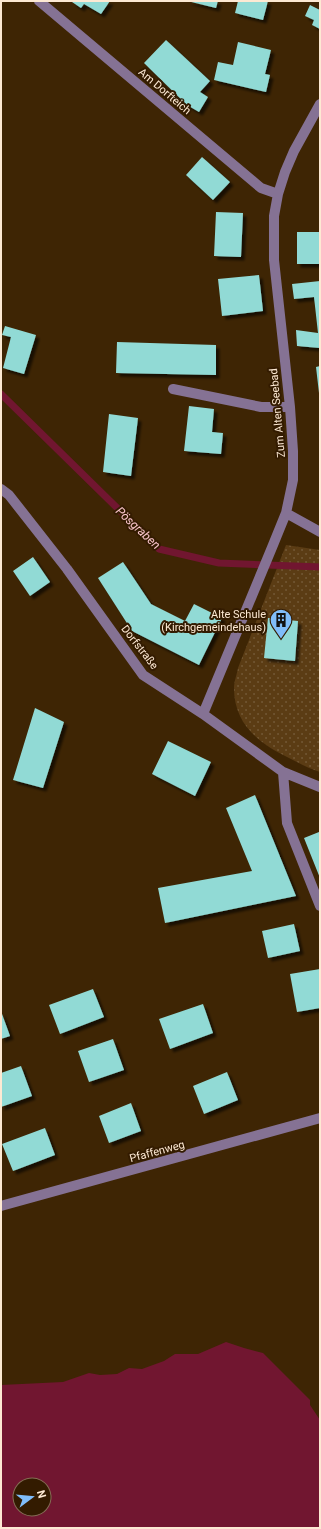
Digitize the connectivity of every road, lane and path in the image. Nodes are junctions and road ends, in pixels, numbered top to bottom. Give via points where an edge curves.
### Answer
1 (39, 1) edge
2 (320, 104) edge
3 (278, 194) junction
4 (173, 389) dead end
5 (290, 407) junction
6 (1, 489) edge
7 (286, 513) junction
8 (320, 532) edge
9 (203, 714) junction
10 (283, 772) junction
11 (320, 787) edge
12 (320, 906) edge
13 (320, 1118) edge
14 (1, 1206) edge

1 - 3 street, Am Dorfteich via 261,188
2 - 3 street, Zum Alten Seebad via 294,151
3 - 5 street, Zum Alten Seebad via 274,216 274,260
4 - 5 street via 262,407
5 - 7 street, Zum Alten Seebad via 293,480
6 - 9 street, Dorfstraße via 10,495 144,674
7 - 8 street
7 - 9 street, Zum Alten Seebad
9 - 10 street, Dorfstraße
10 - 11 street, Dorfstraße
10 - 12 street via 287,823
13 - 14 street, Pfaffenweg

